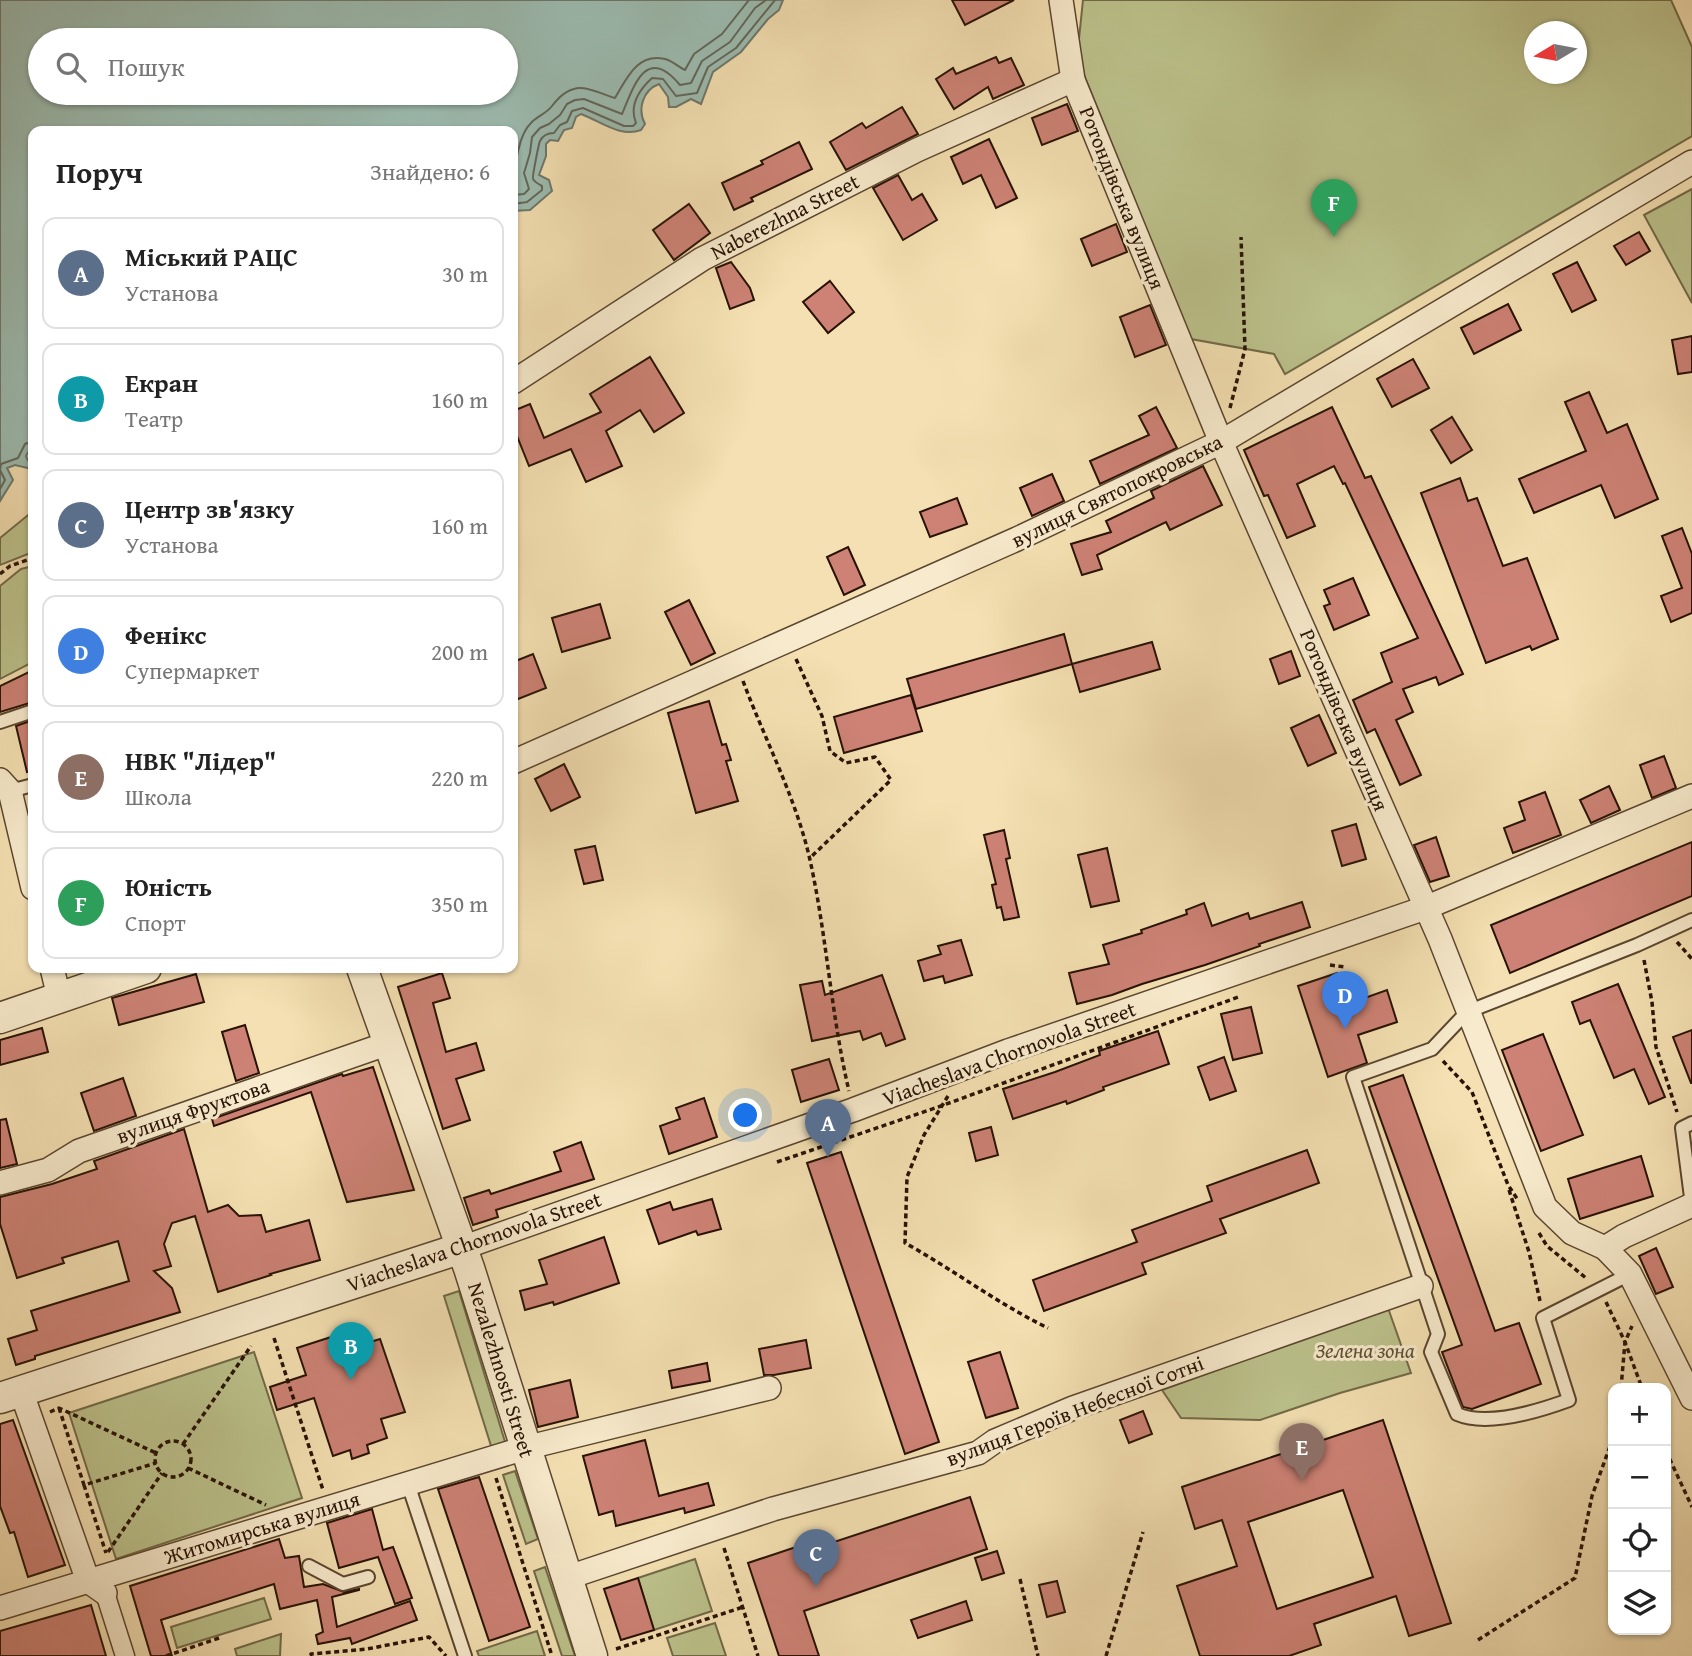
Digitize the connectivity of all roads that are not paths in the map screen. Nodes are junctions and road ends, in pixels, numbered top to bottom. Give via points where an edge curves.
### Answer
1 (1061, 0) edge
2 (1073, 79) junction
3 (1692, 162) edge
4 (518, 379) edge
5 (1221, 442) junction
6 (28, 713) edge
7 (0, 722) edge
8 (518, 760) edge
9 (28, 785) edge
10 (5, 786) edge
11 (1692, 796) edge
12 (28, 870) edge
13 (1425, 908) junction
14 (1692, 920) edge
15 (53, 973) edge
16 (131, 973) edge
17 (364, 973) edge
18 (60, 997) junction
19 (1467, 1012) junction
20 (0, 1018) edge
21 (389, 1043) junction
22 (1687, 1126) edge
23 (0, 1183) edge
24 (1692, 1205) edge
25 (462, 1248) junction
26 (1605, 1248) junction
27 (1630, 1274) junction
28 (1421, 1286) junction
29 (769, 1388) dead end
30 (1692, 1398) edge
31 (17, 1402) edge
32 (525, 1448) junction
33 (408, 1484) junction
34 (309, 1566) dead end
35 (368, 1577) dead end
36 (566, 1578) junction
37 (92, 1579) junction
38 (0, 1608) edge
39 (604, 1652) edge
40 (125, 1656) edge
41 (465, 1656) edge

1 - 2 street, Ротондівська вулиця
2 - 4 street, Naberezhna Street via 917,150 702,259
2 - 5 street, Ротондівська вулиця
3 - 5 street, вулиця Святопокровська
5 - 8 street, вулиця Святопокровська via 1005,544
5 - 13 street, Ротондівська вулиця
6 - 7 lane
9 - 10 lane
10 - 12 street
11 - 13 street, Viacheslava Chornovola Street
13 - 19 street, Ротондівська вулиця
13 - 25 street, Viacheslava Chornovola Street via 1008,1051
14 - 19 lane
15 - 18 street
16 - 18 street
17 - 21 street, Nezalezhnosti Street
18 - 20 street
19 - 26 street, Ротондівська вулиця via 1545,1207 1572,1233
19 - 28 lane via 1432,1049 1353,1076
21 - 23 street, вулиця Фруктова via 79,1151 48,1170
21 - 25 street, Nezalezhnosti Street
22 - 24 lane
24 - 26 street
25 - 31 street, Viacheslava Chornovola Street
25 - 32 street, Nezalezhnosti Street
26 - 27 street, Ротондівська вулиця
27 - 28 lane via 1543,1318 1569,1401 1530,1414 1469,1419 1457,1414 1431,1352 1438,1334
27 - 30 street, Ротондівська вулиця
28 - 36 street, вулиця Героїв Небесної Сотні via 1073,1408 995,1441 978,1453 773,1509
29 - 32 street, Житомирська вулиця
31 - 37 street
32 - 33 street, Житомирська вулиця
32 - 36 street, Nezalezhnosti Street
33 - 37 street, Житомирська вулиця
33 - 41 lane
34 - 35 lane via 343,1584
36 - 39 street, Nezalezhnosti Street
37 - 38 street, Житомирська вулиця
37 - 40 street

